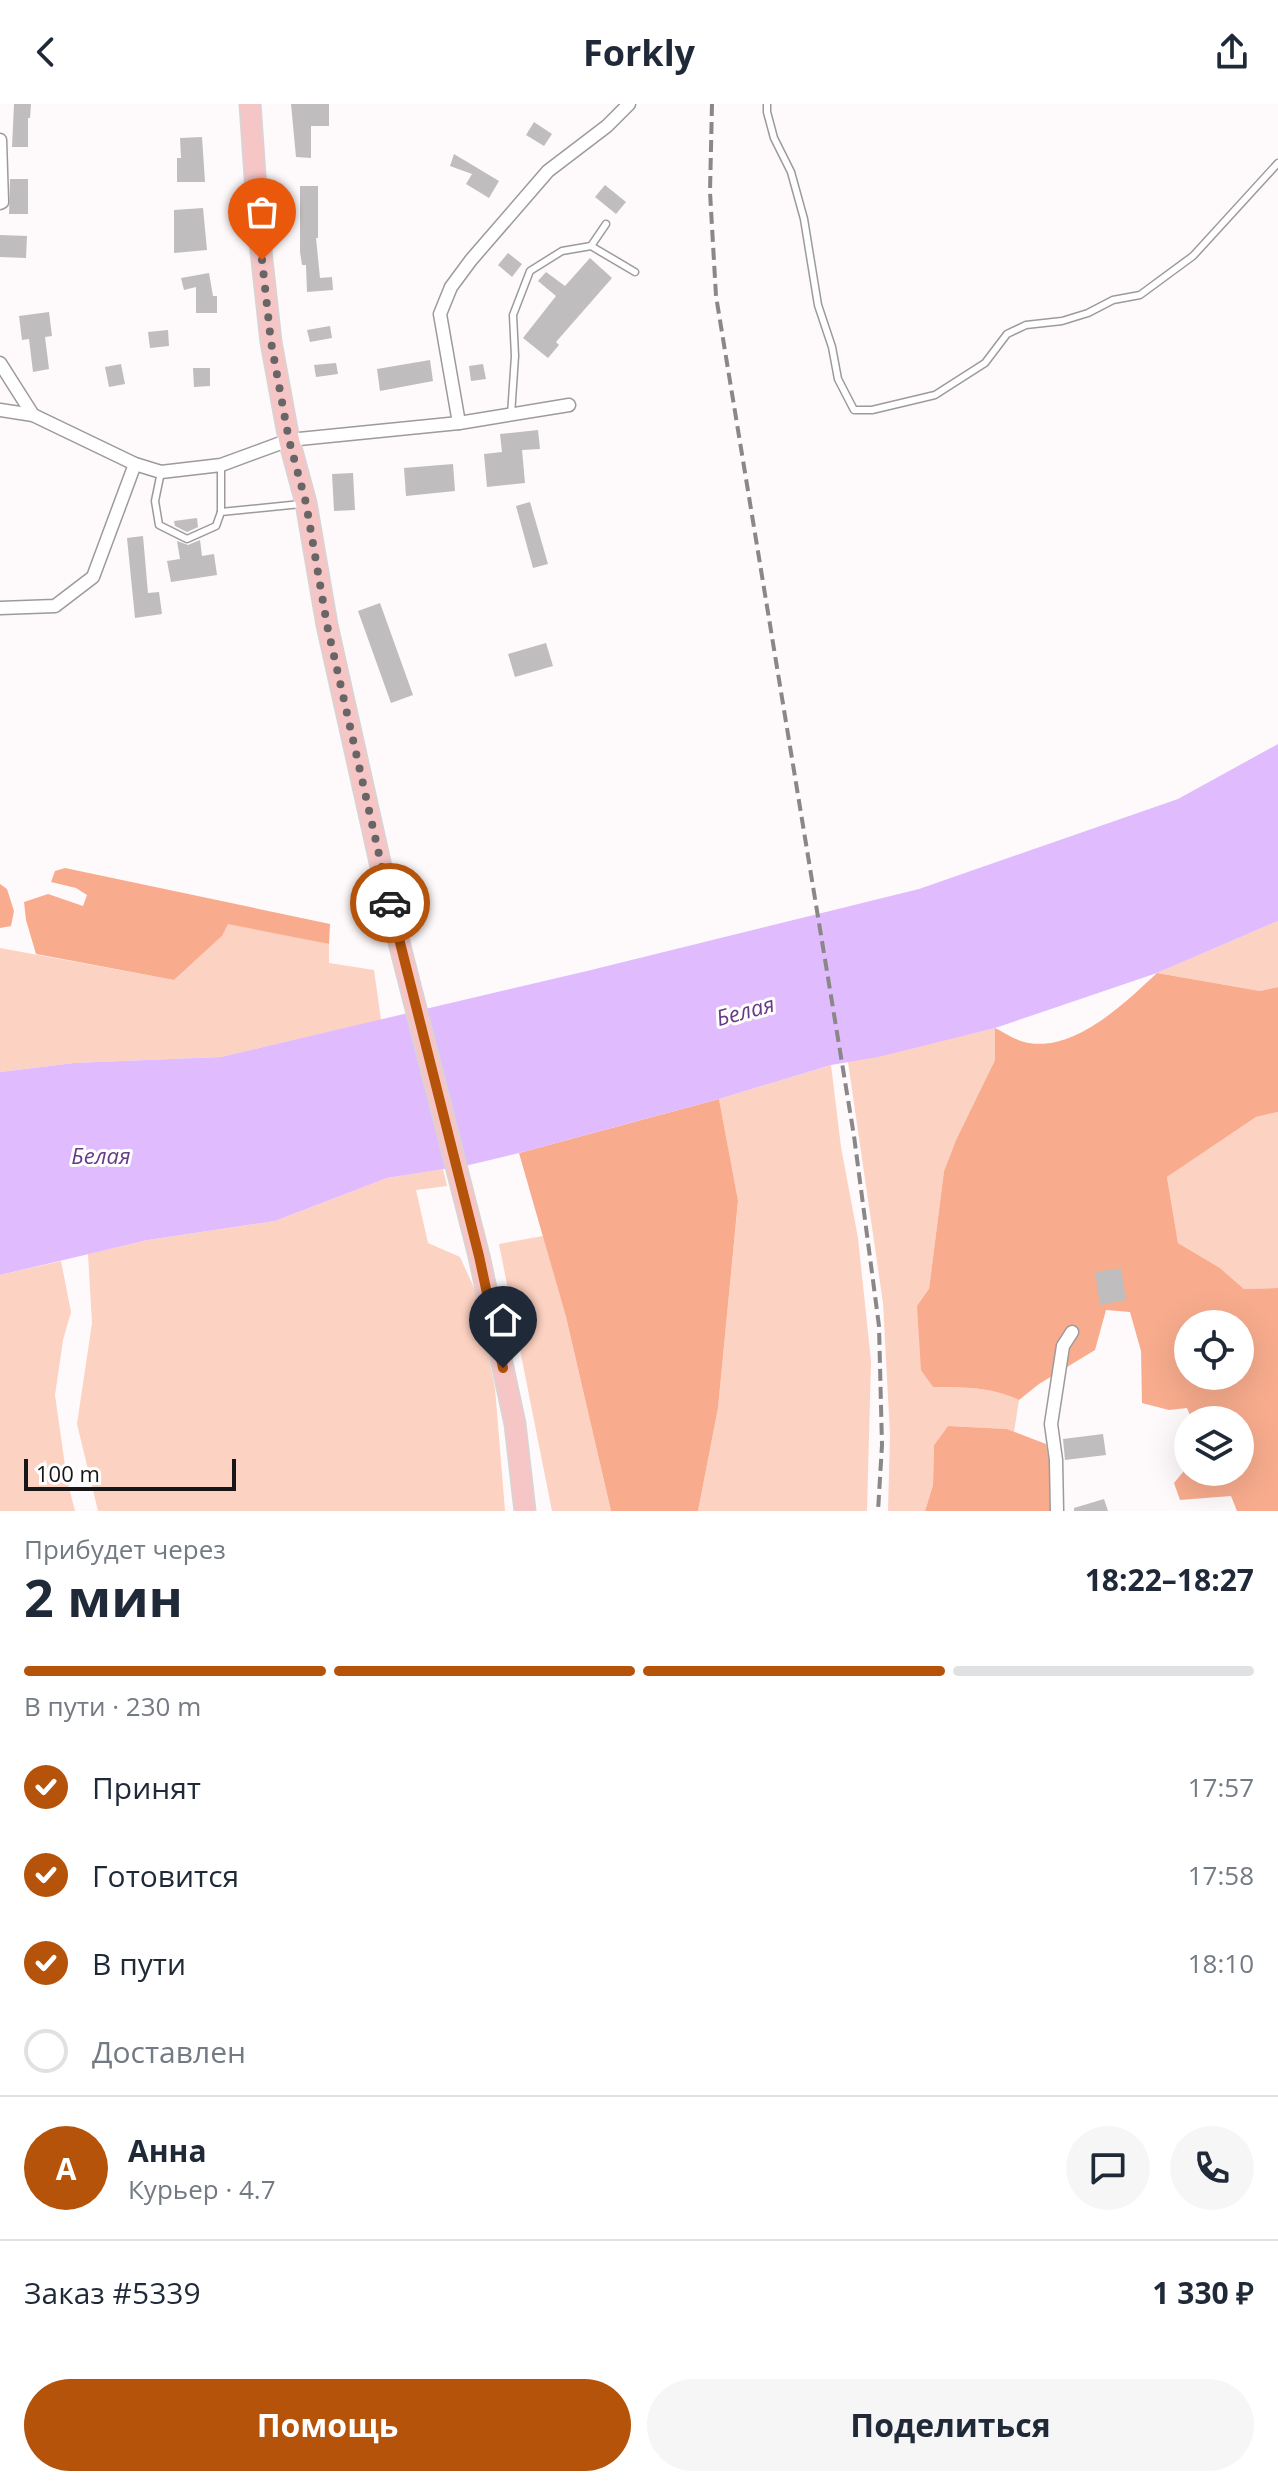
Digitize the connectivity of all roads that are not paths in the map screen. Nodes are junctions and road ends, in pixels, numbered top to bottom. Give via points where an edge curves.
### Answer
1 (250, 104) edge
2 (629, 104) edge
3 (767, 104) edge
4 (0, 140) edge
5 (1278, 163) edge
6 (0, 203) edge
7 (606, 224) dead end
8 (591, 246) junction
9 (635, 272) dead end
10 (0, 363) edge
11 (569, 405) dead end
12 (0, 410) edge
13 (33, 415) junction
14 (511, 415) junction
15 (459, 423) junction
16 (289, 440) junction
17 (135, 464) junction
18 (221, 465) junction
19 (161, 472) junction
20 (306, 503) junction
21 (221, 512) junction
22 (0, 608) edge
23 (1072, 1332) dead end
24 (525, 1511) edge
25 (1057, 1511) edge

1 - 16 main road via 271,342
2 - 15 street via 548,171 451,287 440,314
3 - 5 lane via 804,219 818,305 838,379 854,410 935,395 985,363 1007,334 1140,295 1193,256
4 - 6 street
7 - 8 lane
8 - 9 lane
8 - 14 lane via 562,251 530,271 513,315
10 - 13 street
11 - 14 street
12 - 13 street
13 - 17 street
14 - 15 street
15 - 16 street
16 - 18 street
16 - 20 main road
17 - 19 street
17 - 22 street via 93,577 55,606
18 - 19 street
18 - 21 lane
19 - 21 lane via 155,501 159,525 187,539 216,526
20 - 21 lane
20 - 24 main road via 327,625 390,907 479,1256 515,1424
23 - 25 street via 1063,1346 1051,1424

